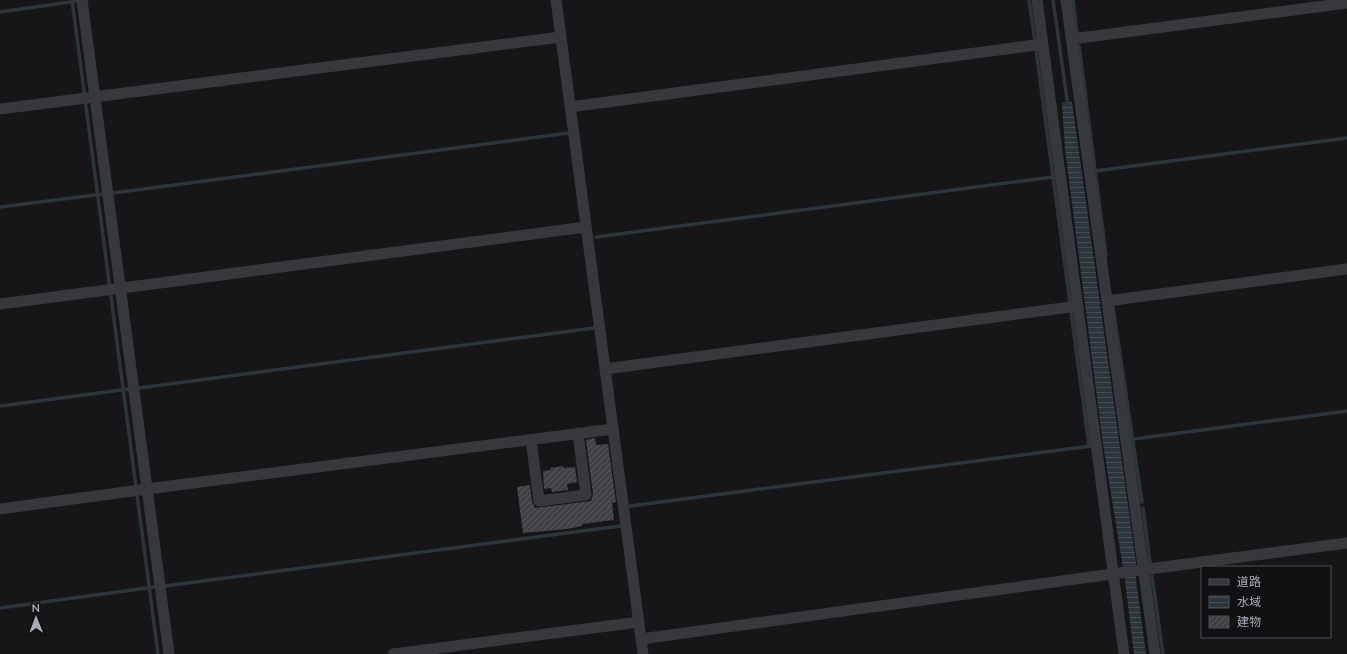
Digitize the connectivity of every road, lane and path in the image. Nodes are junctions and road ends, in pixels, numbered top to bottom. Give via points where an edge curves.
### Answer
1 (82, 0) edge
2 (556, 0) edge
3 (1037, 0) edge
4 (1066, 0) edge
5 (1347, 3) edge
6 (561, 36) junction
7 (1072, 39) junction
8 (1043, 44) junction
9 (88, 97) junction
10 (570, 107) junction
11 (0, 108) edge
12 (586, 227) junction
13 (1347, 269) edge
14 (114, 289) junction
15 (1107, 301) junction
16 (0, 304) edge
17 (1078, 306) junction
18 (605, 369) junction
19 (613, 429) junction
20 (578, 433) junction
21 (531, 440) junction
22 (145, 489) junction
23 (0, 509) edge
24 (1347, 543) edge
25 (1142, 570) junction
26 (1117, 574) junction
27 (639, 622) junction
28 (641, 639) junction
29 (169, 654) edge
30 (393, 654) edge
31 (643, 654) edge
32 (1124, 654) edge
33 (1155, 654) edge

1 - 9 street
2 - 6 street
3 - 8 street
4 - 7 street
5 - 7 street
6 - 9 street
6 - 10 street
7 - 15 street
8 - 10 street
8 - 17 street
9 - 11 street
9 - 14 street
10 - 12 street
12 - 14 street
12 - 18 street
13 - 15 street
14 - 16 street
14 - 22 street
15 - 25 street
17 - 18 street
17 - 26 street
18 - 19 street
19 - 20 street
19 - 27 street
20 - 21 street
20 - 21 street via 586,495 539,501
21 - 22 street
22 - 23 street
22 - 29 street
24 - 25 street
25 - 26 street
25 - 33 street
26 - 28 street
26 - 32 street
27 - 28 street
27 - 30 street
28 - 31 street

